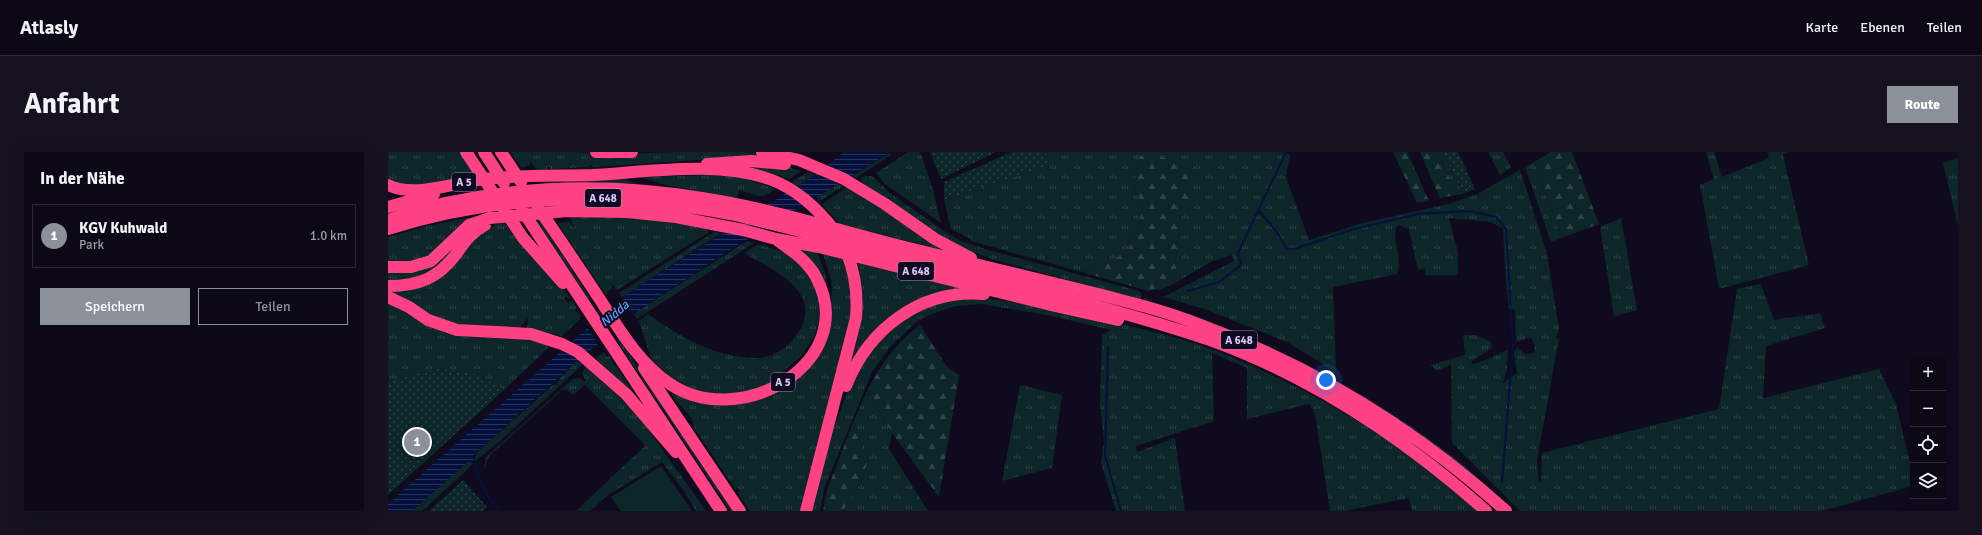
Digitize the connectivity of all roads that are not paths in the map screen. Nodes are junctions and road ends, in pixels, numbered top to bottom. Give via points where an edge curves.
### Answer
1 (466, 152) edge
2 (484, 152) edge
3 (501, 152) edge
4 (596, 152) edge
5 (632, 152) edge
6 (762, 152) edge
7 (797, 163) junction
8 (673, 170) junction
9 (541, 177) junction
10 (489, 182) junction
11 (388, 185) edge
12 (388, 207) edge
13 (510, 216) junction
14 (388, 219) edge
15 (388, 229) edge
16 (776, 239) junction
17 (388, 267) edge
18 (990, 268) junction
19 (388, 286) edge
20 (388, 297) edge
21 (1055, 306) junction
22 (587, 310) junction
23 (625, 340) junction
24 (1210, 340) junction
25 (831, 414) junction
26 (691, 466) junction
27 (721, 511) edge
28 (740, 511) edge
29 (806, 511) edge
30 (1486, 511) edge
31 (1506, 511) edge

1 - 22 highway, A 5 via 518,230
2 - 22 highway, A 5
3 - 23 highway, A 5
4 - 5 highway
6 - 7 highway
7 - 8 highway via 730,162
7 - 18 highway via 833,174 854,185 935,239
8 - 9 highway
8 - 25 highway via 712,170 762,177 787,187 812,204 837,233 854,274 857,304 855,325
9 - 10 highway
9 - 11 highway, A 5 via 503,177 415,191 396,189
10 - 12 highway via 463,186
10 - 14 highway, A 648 via 427,202
13 - 16 highway, A 648 via 567,211 627,212 715,224
13 - 17 highway, A 648 via 490,218 469,226 436,257 422,264 401,268
13 - 19 highway via 492,221 474,232 445,267 426,280 414,284
14 - 18 highway, A 648 via 450,202 531,191 568,188 642,190 739,205
15 - 24 highway, A 648 via 440,215 555,199 638,200 694,207 793,229 1112,310
16 - 21 highway, A 648 via 819,247
16 - 23 highway, A 5 via 796,253 810,268 821,286 825,309 818,344 803,366 785,381 766,392 730,400 692,395 670,384
18 - 31 highway, A 648 via 1147,307 1252,345 1305,370 1379,413 1461,472
20 - 26 highway via 428,320 456,330 526,333 554,340 578,352 626,394 667,443
21 - 24 highway, A 648
21 - 25 highway, A 648 via 973,293 923,302 894,319 877,335 855,365
22 - 26 highway, A 5
23 - 28 highway, A 5
24 - 30 highway, A 648 via 1291,376 1357,412 1394,436
25 - 29 highway, A 648
26 - 27 highway, A 5

